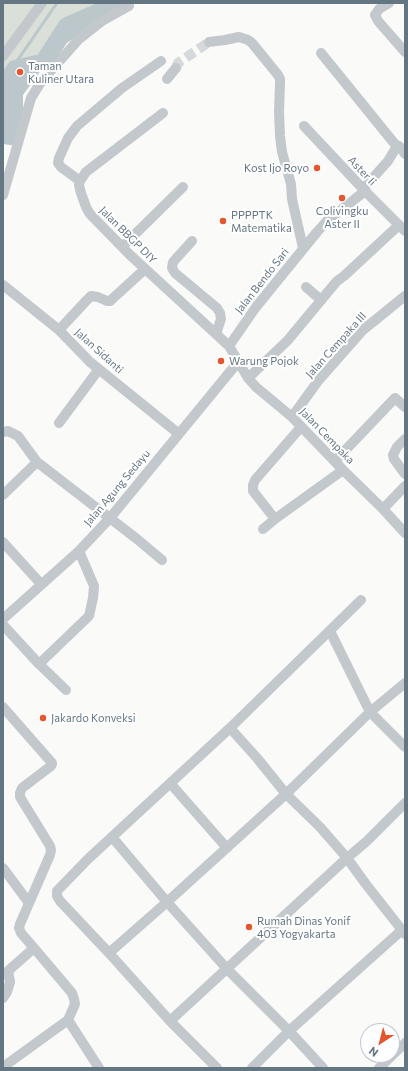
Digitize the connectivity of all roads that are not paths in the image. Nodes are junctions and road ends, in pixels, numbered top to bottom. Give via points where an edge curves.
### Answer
1 (42, 3) edge
2 (389, 3) edge
3 (129, 6) dead end
4 (209, 42) tunnel mouth
5 (405, 52) edge
6 (321, 53) dead end
7 (3, 56) edge
8 (161, 61) dead end
9 (176, 68) tunnel mouth
10 (167, 79) dead end
11 (163, 114) dead end
12 (304, 126) dead end
13 (402, 147) edge
14 (80, 180) junction
15 (183, 188) dead end
16 (364, 190) junction
17 (3, 195) edge
18 (402, 228) edge
19 (192, 241) dead end
20 (122, 247) junction
21 (303, 248) junction
22 (145, 269) junction
23 (3, 285) edge
24 (306, 287) dead end
25 (405, 296) edge
26 (321, 300) junction
27 (59, 330) junction
28 (216, 334) junction
29 (229, 346) junction
30 (236, 358) junction
31 (99, 369) junction
32 (248, 378) junction
33 (405, 407) edge
34 (292, 417) junction
35 (59, 423) dead end
36 (301, 427) junction
37 (3, 432) edge
38 (179, 434) junction
39 (405, 439) edge
40 (335, 461) junction
41 (37, 462) junction
42 (343, 470) junction
43 (405, 474) edge
44 (405, 486) edge
45 (3, 495) edge
46 (383, 509) junction
47 (110, 518) junction
48 (275, 519) junction
49 (263, 529) dead end
50 (405, 533) edge
51 (3, 542) edge
52 (79, 551) junction
53 (162, 560) dead end
54 (40, 584) junction
55 (361, 600) dead end
56 (3, 619) edge
57 (3, 625) edge
58 (330, 631) junction
59 (39, 664) junction
60 (405, 683) edge
61 (66, 690) dead end
62 (4, 712) edge
63 (370, 712) junction
64 (230, 728) junction
65 (405, 747) edge
66 (170, 783) junction
67 (286, 794) junction
68 (405, 803) edge
69 (112, 837) junction
70 (227, 848) junction
71 (348, 858) junction
72 (3, 868) edge
73 (29, 902) junction
74 (167, 902) junction
75 (403, 932) edge
76 (34, 948) junction
77 (109, 953) junction
78 (227, 969) junction
79 (6, 970) edge
80 (3, 998) edge
81 (68, 1020) junction
82 (170, 1021) junction
83 (289, 1031) junction
84 (405, 1043) edge
85 (3, 1067) edge
86 (99, 1068) edge
87 (217, 1068) edge
88 (252, 1068) edge
89 (323, 1068) edge
90 (379, 1068) edge

1 - 7 street
2 - 5 street via 375,15
3 - 17 street via 102,21 79,39 40,82 31,98
4 - 21 street via 239,37 248,40 280,79 282,152
6 - 13 street via 394,143
8 - 14 street via 77,126 68,138 58,163
9 - 10 street
11 - 14 street via 91,167
12 - 16 street, Aster Ii
13 - 16 street, Jalan Bendo Sari
14 - 20 street, Jalan BBGP DIY via 81,193 90,214
15 - 20 street
16 - 18 street, Aster Ii
16 - 21 street, Jalan Bendo Sari via 326,222
18 - 26 street via 337,281
19 - 28 street via 173,262 172,268 217,308 221,319
20 - 22 street, Jalan BBGP DIY
21 - 29 street, Jalan Bendo Sari via 256,306
22 - 27 street via 110,301 92,296
22 - 28 street, Jalan BBGP DIY
23 - 27 street, Jalan Sidanti
24 - 26 street
25 - 34 street, Jalan Cempaka III via 363,330 318,381
26 - 32 street via 288,340
27 - 31 street, Jalan Sidanti
28 - 29 street, Jalan BBGP DIY
29 - 30 street, Jalan BBGP DIY
30 - 32 street, Jalan Cempaka
30 - 38 street, Jalan Agung Sedayu
31 - 35 street
31 - 38 street, Jalan Sidanti
32 - 34 street, Jalan Cempaka
33 - 40 street via 395,398
34 - 36 street, Jalan Cempaka
36 - 40 street, Jalan Cempaka
36 - 48 street via 253,485 253,491
37 - 41 street via 8,431 18,436
38 - 47 street, Jalan Agung Sedayu
39 - 43 street via 393,455
40 - 42 street, Jalan Cempaka
41 - 45 street
41 - 47 street
42 - 46 street, Jalan Cempaka
42 - 48 street
44 - 46 street
46 - 50 street, Jalan Cempaka
47 - 52 street, Jalan Agung Sedayu
47 - 53 street
48 - 49 street
51 - 54 street
52 - 54 street, Jalan Agung Sedayu
52 - 59 street via 94,586 89,616
54 - 56 street, Jalan Agung Sedayu
55 - 58 street
57 - 59 street
58 - 63 street
58 - 64 street
59 - 61 street
60 - 63 street
62 - 73 street via 52,763 52,766 22,788 20,793 20,798 51,850
63 - 65 street
63 - 67 street
64 - 66 street
64 - 67 street
66 - 69 street
66 - 70 street
67 - 70 street
67 - 71 street
68 - 71 street
69 - 74 street
69 - 77 street via 57,891 60,901
70 - 74 street
71 - 75 street
71 - 78 street
72 - 73 street
73 - 76 street via 19,928
74 - 77 street
74 - 78 street
75 - 83 street
76 - 79 street
76 - 81 street via 72,993 75,1004
77 - 82 street
78 - 82 street
78 - 83 street
79 - 80 street via 10,982
81 - 85 street
81 - 86 street
82 - 87 street
83 - 88 street
83 - 89 street
84 - 90 street

